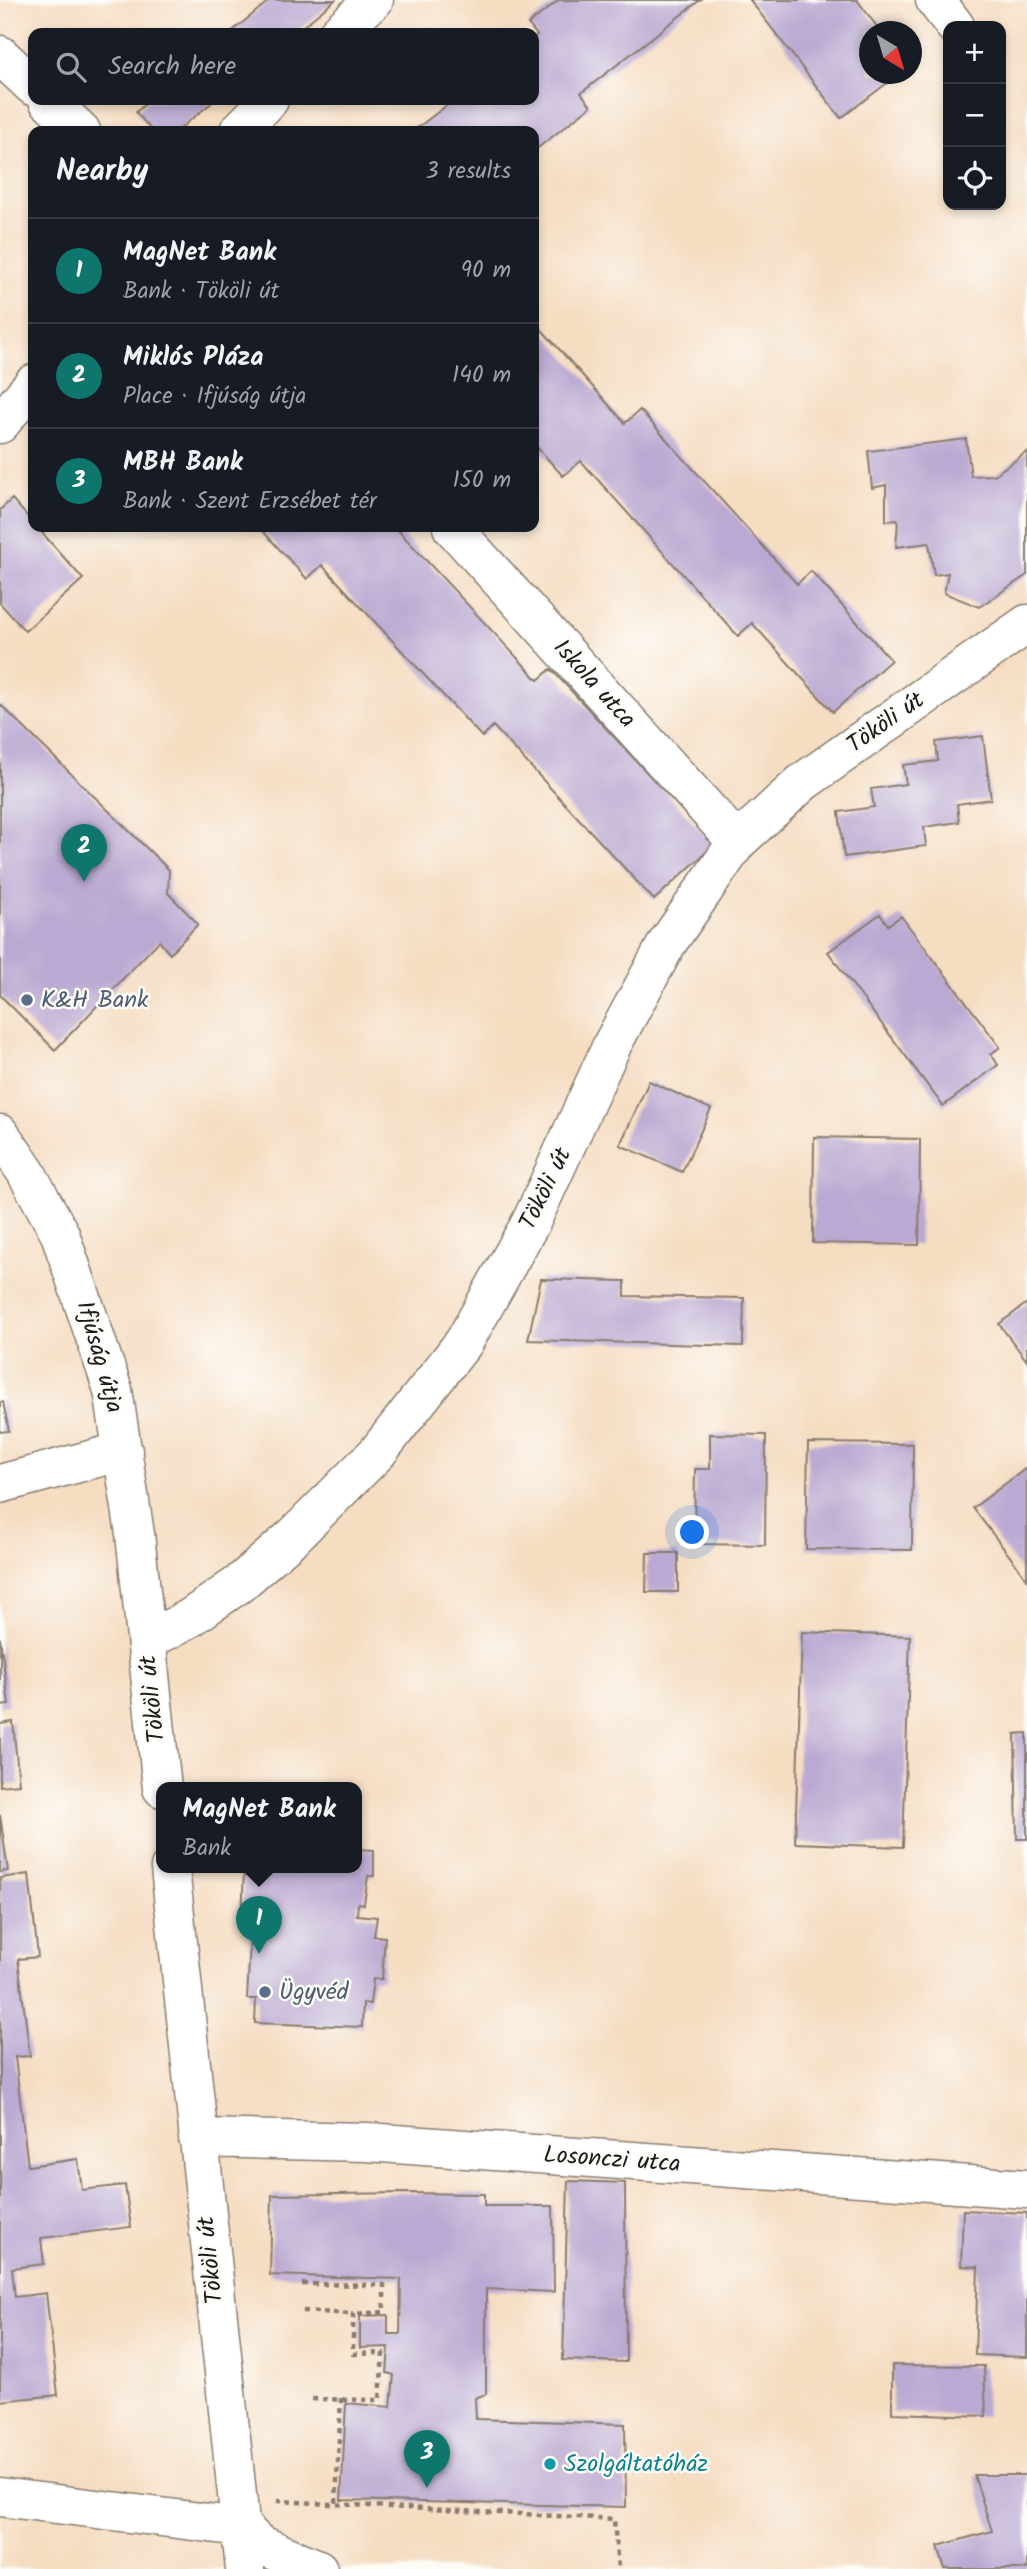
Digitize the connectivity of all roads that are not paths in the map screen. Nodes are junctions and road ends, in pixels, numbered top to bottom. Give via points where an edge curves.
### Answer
1 (374, 0) edge
2 (935, 0) edge
3 (951, 21) edge
4 (343, 28) edge
5 (0, 55) edge
6 (28, 81) edge
7 (53, 105) edge
8 (264, 105) edge
9 (76, 126) edge
10 (244, 126) edge
11 (28, 390) edge
12 (0, 424) edge
13 (457, 532) edge
14 (1027, 624) edge
15 (737, 842) junction
16 (0, 1134) edge
17 (123, 1451) junction
18 (0, 1484) edge
19 (147, 1641) junction
20 (161, 1782) edge
21 (171, 1873) edge
22 (198, 2138) junction
23 (1027, 2189) edge
24 (0, 2497) edge
25 (241, 2527) junction
26 (246, 2569) edge
27 (318, 2569) edge

1 - 4 street
2 - 3 street
5 - 6 street
7 - 9 street
8 - 10 street
11 - 12 street
13 - 15 street, Iskola utca
14 - 15 street, Tököli út via 803,782
15 - 19 street, Tököli út via 666,945 613,1042 531,1222 464,1342 377,1453 294,1536 239,1584
16 - 17 street, Ifjúság útja via 60,1234 113,1390
17 - 18 street
17 - 19 street, Ifjúság útja
19 - 20 street, Tököli út
21 - 22 street, Tököli út
22 - 23 street, Losonczi utca via 367,2142
22 - 25 street, Tököli út
24 - 25 street
25 - 26 street, Tököli út
25 - 27 street via 259,2544

